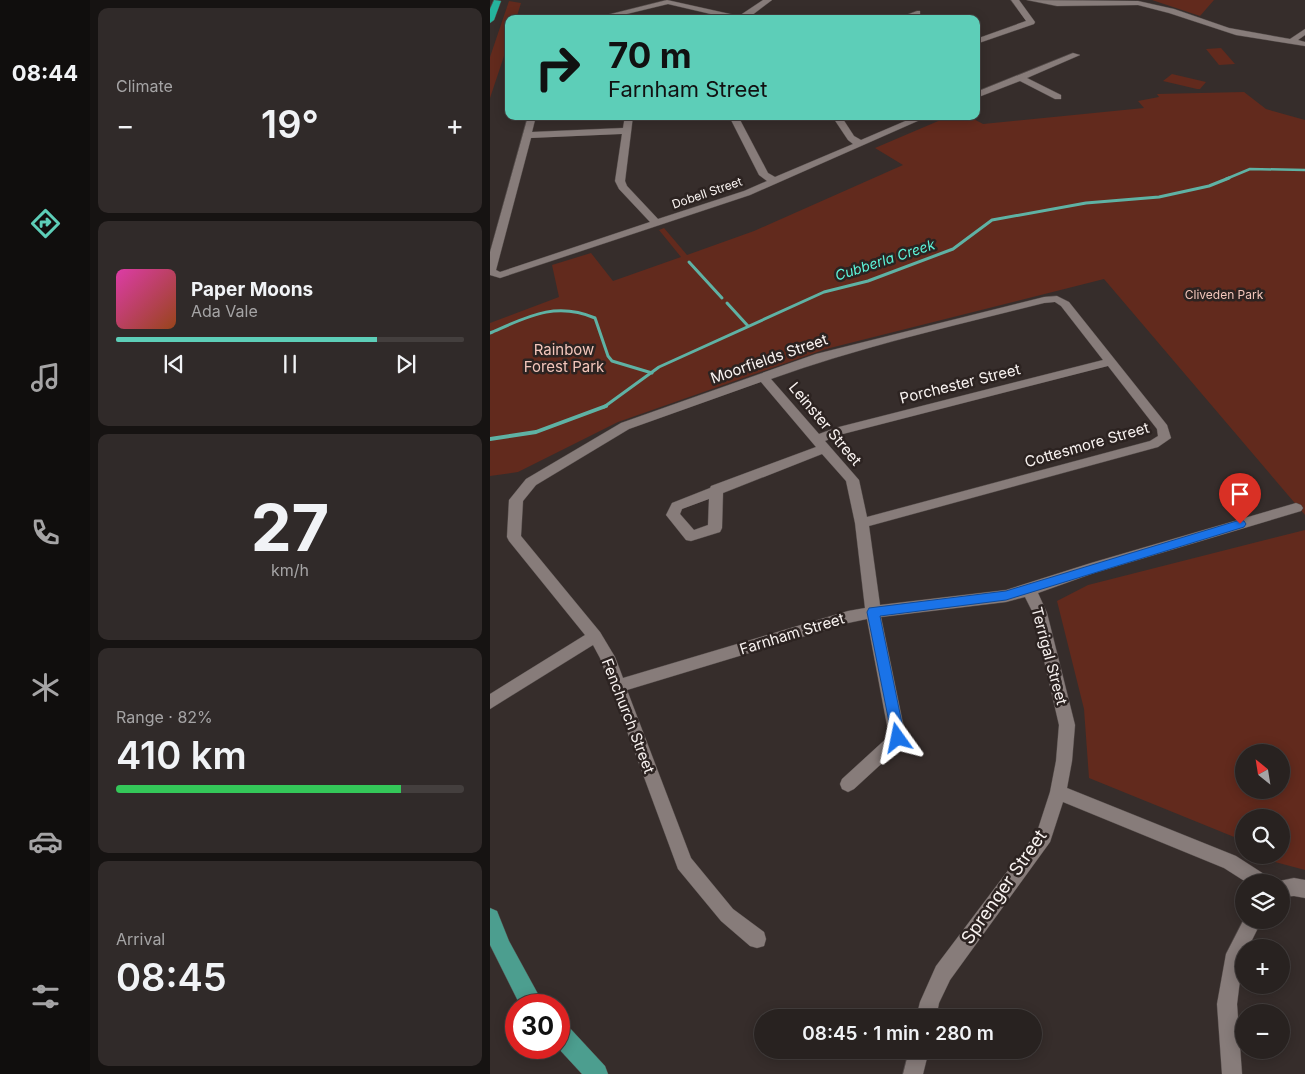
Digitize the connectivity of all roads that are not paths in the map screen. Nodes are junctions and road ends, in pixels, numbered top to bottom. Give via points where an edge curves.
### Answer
1 (497, 0) edge
2 (768, 0) edge
3 (1014, 0) edge
4 (1031, 0) edge
5 (1137, 1) edge
6 (714, 12) junction
7 (917, 13) dead end
8 (612, 15) edge
9 (709, 15) edge
10 (726, 15) edge
11 (747, 15) edge
12 (911, 15) edge
13 (490, 20) edge
14 (1305, 31) edge
15 (980, 41) edge
16 (1292, 42) junction
17 (1305, 44) edge
18 (1076, 55) dead end
19 (1020, 78) junction
20 (980, 94) edge
21 (1058, 97) dead end
22 (531, 120) edge
23 (629, 120) edge
24 (735, 120) edge
25 (839, 120) edge
26 (916, 120) edge
27 (627, 131) junction
28 (527, 135) junction
29 (860, 144) junction
30 (774, 181) junction
31 (657, 224) junction
32 (490, 272) edge
33 (1044, 300) joint
34 (1110, 362) junction
35 (764, 378) junction
36 (821, 444) junction
37 (522, 490) joint
38 (716, 490) dead end
39 (1296, 508) dead end
40 (862, 523) junction
41 (1029, 590) junction
42 (873, 612) junction
43 (595, 636) junction
44 (618, 686) junction
45 (490, 702) edge
46 (848, 784) dead end
47 (1058, 792) junction
48 (1249, 874) edge
49 (1290, 887) edge
50 (1305, 889) edge
51 (490, 918) edge
52 (1248, 929) edge
53 (756, 939) dead end
54 (525, 994) edge
55 (928, 1009) edge
56 (570, 1045) edge
57 (917, 1059) edge
58 (596, 1074) edge
59 (913, 1074) edge
60 (1232, 1074) edge

1 - 13 highway
2 - 11 street
3 - 15 street via 1031,22
4 - 5 street via 1056,4
5 - 16 street via 1235,32
6 - 8 street via 668,2
6 - 9 street
6 - 10 street
7 - 12 street
14 - 16 street
16 - 17 street
18 - 19 street
19 - 20 street
19 - 21 street
22 - 28 street
23 - 27 street
24 - 30 street via 764,175
25 - 29 street via 851,138
26 - 29 street, Dobell Street
27 - 28 street
27 - 31 street via 620,181
28 - 32 street
29 - 30 street, Dobell Street
30 - 31 street, Dobell Street via 746,194
31 - 32 street, Dobell Street via 500,275
33 - 34 street, Cottesmore Street via 1057,299 1064,304
33 - 35 street, Moorfields Street via 873,342
34 - 36 street, Porchester Street via 845,430
34 - 40 street, Cottesmore Street via 1163,428 1165,438 1154,444
35 - 36 street, Leinster Street
35 - 37 street, Moorfields Street via 625,426
36 - 38 street, Porchester Street
36 - 40 street, Leinster Street via 852,480
37 - 43 street, Fenchurch Street via 516,500 514,537
39 - 41 street, Terrigal Street via 1091,568
40 - 42 street, Leinster Street
41 - 42 street, Farnham Street via 1006,596
41 - 47 street, Terrigal Street via 1040,613 1067,725
42 - 44 street, Farnham Street
42 - 46 street, Leinster Street via 898,738
43 - 44 street, Fenchurch Street
43 - 45 street
44 - 53 street, Fenchurch Street via 684,863 727,915
47 - 48 street via 1230,862
47 - 55 street, Sprenger Street via 1044,836 943,973
49 - 50 street
51 - 54 main road
52 - 60 street via 1235,954 1227,1004
56 - 58 main road
57 - 59 street

